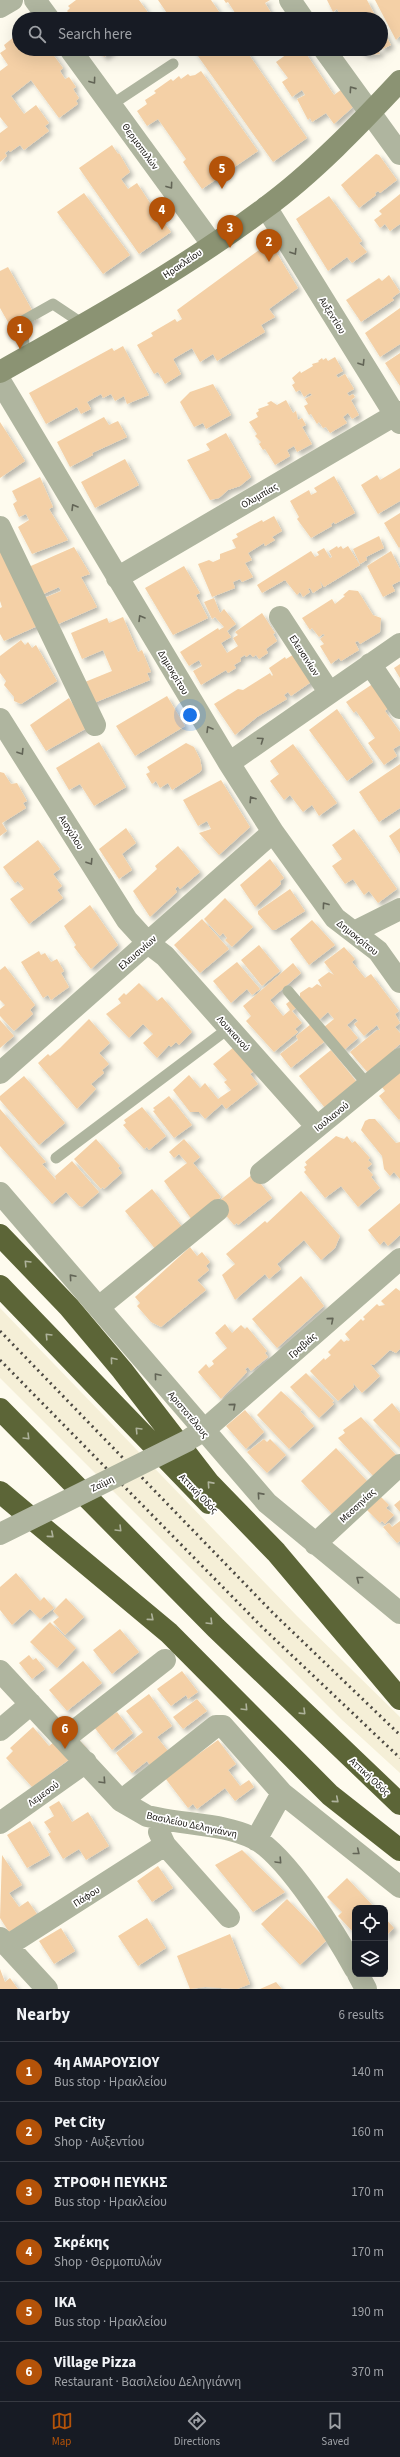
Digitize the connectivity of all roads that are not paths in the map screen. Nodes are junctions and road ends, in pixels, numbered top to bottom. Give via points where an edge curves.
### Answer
1 (12, 0) edge
2 (35, 0) edge
3 (290, 0) edge
4 (0, 7) edge
5 (43, 12) edge
6 (298, 12) edge
7 (75, 56) edge
8 (329, 56) edge
9 (173, 64) dead end
10 (400, 81) edge
11 (111, 105) junction
12 (370, 114) junction
13 (400, 154) edge
14 (266, 207) junction
15 (212, 244) junction
16 (83, 324) junction
17 (26, 358) junction
18 (0, 372) edge
19 (0, 381) edge
20 (398, 417) edge
21 (0, 526) edge
22 (117, 578) junction
23 (280, 617) dead end
24 (400, 644) edge
25 (370, 664) junction
26 (329, 692) junction
27 (400, 708) edge
28 (0, 719) edge
29 (95, 725) dead end
30 (229, 763) junction
31 (273, 832) junction
32 (400, 909) edge
33 (354, 932) junction
34 (148, 942) junction
35 (400, 982) edge
36 (288, 991) dead end
37 (229, 1028) junction
38 (400, 1059) edge
39 (0, 1073) edge
40 (368, 1085) junction
41 (317, 1127) junction
42 (56, 1158) dead end
43 (261, 1173) dead end
44 (0, 1193) edge
45 (218, 1210) dead end
46 (0, 1235) edge
47 (400, 1259) edge
48 (0, 1286) edge
49 (99, 1308) junction
50 (0, 1409) edge
51 (195, 1436) junction
52 (400, 1465) edge
53 (0, 1492) edge
54 (0, 1534) edge
55 (315, 1544) junction
56 (395, 1601) edge
57 (165, 1660) dead end
58 (0, 1670) edge
59 (400, 1699) edge
60 (31, 1704) junction
61 (0, 1730) edge
62 (64, 1739) junction
63 (86, 1762) junction
64 (282, 1792) junction
65 (121, 1801) junction
66 (400, 1804) edge
67 (157, 1818) junction
68 (0, 1823) edge
69 (256, 1840) junction
70 (165, 1846) junction
71 (400, 1850) edge
72 (400, 1887) edge
73 (229, 1918) dead end
74 (4, 1942) edge
75 (352, 1964) edge
76 (360, 1977) edge
77 (47, 1989) edge
78 (366, 1989) edge

1 - 4 street
2 - 5 street
3 - 6 street
7 -> 11 street, Θερμοπυλών
12 -> 8 street
9 - 11 lane
10 - 12 main road, Ηρακλείου
11 -> 15 street, Θερμοπυλών
12 - 13 street
12 - 14 main road, Ηρακλείου
14 - 15 main road, Ηρακλείου
14 -> 20 street, Αυξεντίου
15 - 16 main road, Ηρακλείου
16 - 17 main road, Ηρακλείου
16 - 17 lane via 53,304 21,322
17 - 18 main road, Ηρακλείου
22 -> 19 street, Δημοκρίτου
20 - 22 street, Ολυμπίας
21 - 29 street
30 -> 22 street, Δημοκρίτου
23 - 26 street, Ελευσινίων
24 - 25 street
25 - 26 street
25 - 27 street
30 -> 26 street
28 -> 34 street, Αισχύλου via 127,920
31 -> 30 street, Δημοκρίτου
33 -> 31 street, Δημοκρίτου via 335,918
31 - 34 street, Ελευσινίων
32 - 33 street
33 - 35 street, Δημοκρίτου via 378,951
34 - 37 street, Λουκιανού via 165,956
34 - 39 street, Ελευσινίων
36 - 40 lane
37 - 41 street, Λουκιανού
37 - 42 lane
38 - 40 street, Ιουλιανού
40 - 41 street, Ιουλιανού
41 - 43 street, Ιουλιανού
49 -> 44 street, Αριστοτέλους
45 - 49 street
59 -> 46 highway via 276,1552 209,1484 122,1370 69,1307
51 -> 47 street, Γραβιάς
59 -> 48 highway, Αττική Οδός
51 -> 49 street, Αριστοτέλους
50 -> 66 highway, Αττική Οδός via 216,1628
51 - 54 street, Ζαϊμη, bridge
55 -> 51 street, Αριστοτέλους
52 - 55 street, Μεσσηνίας
53 -> 71 highway via 196,1657 325,1790
56 -> 55 street, Αριστοτέλους
57 - 62 street
58 - 60 street, Βασιλείου Δεληγιάννη
60 - 61 street
60 - 62 street, Βασιλείου Δεληγιάννη
62 - 63 street, Βασιλείου Δεληγιάννη
63 -> 65 street, Βασιλείου Δεληγιάννη
63 - 68 street, Λεμεσού
64 - 65 street via 229,1732 223,1726 216,1726
64 - 69 street
64 -> 72 street
65 - 67 street, Βασιλείου Δεληγιάννη via 147,1816
67 - 69 street, Βασιλείου Δεληγιάννη via 221,1828
67 - 70 street
69 -> 75 street, Βασιλείου Δεληγιάννη via 292,1875
70 - 73 street
70 - 74 street, Πάφου
74 - 77 street
76 - 78 street

